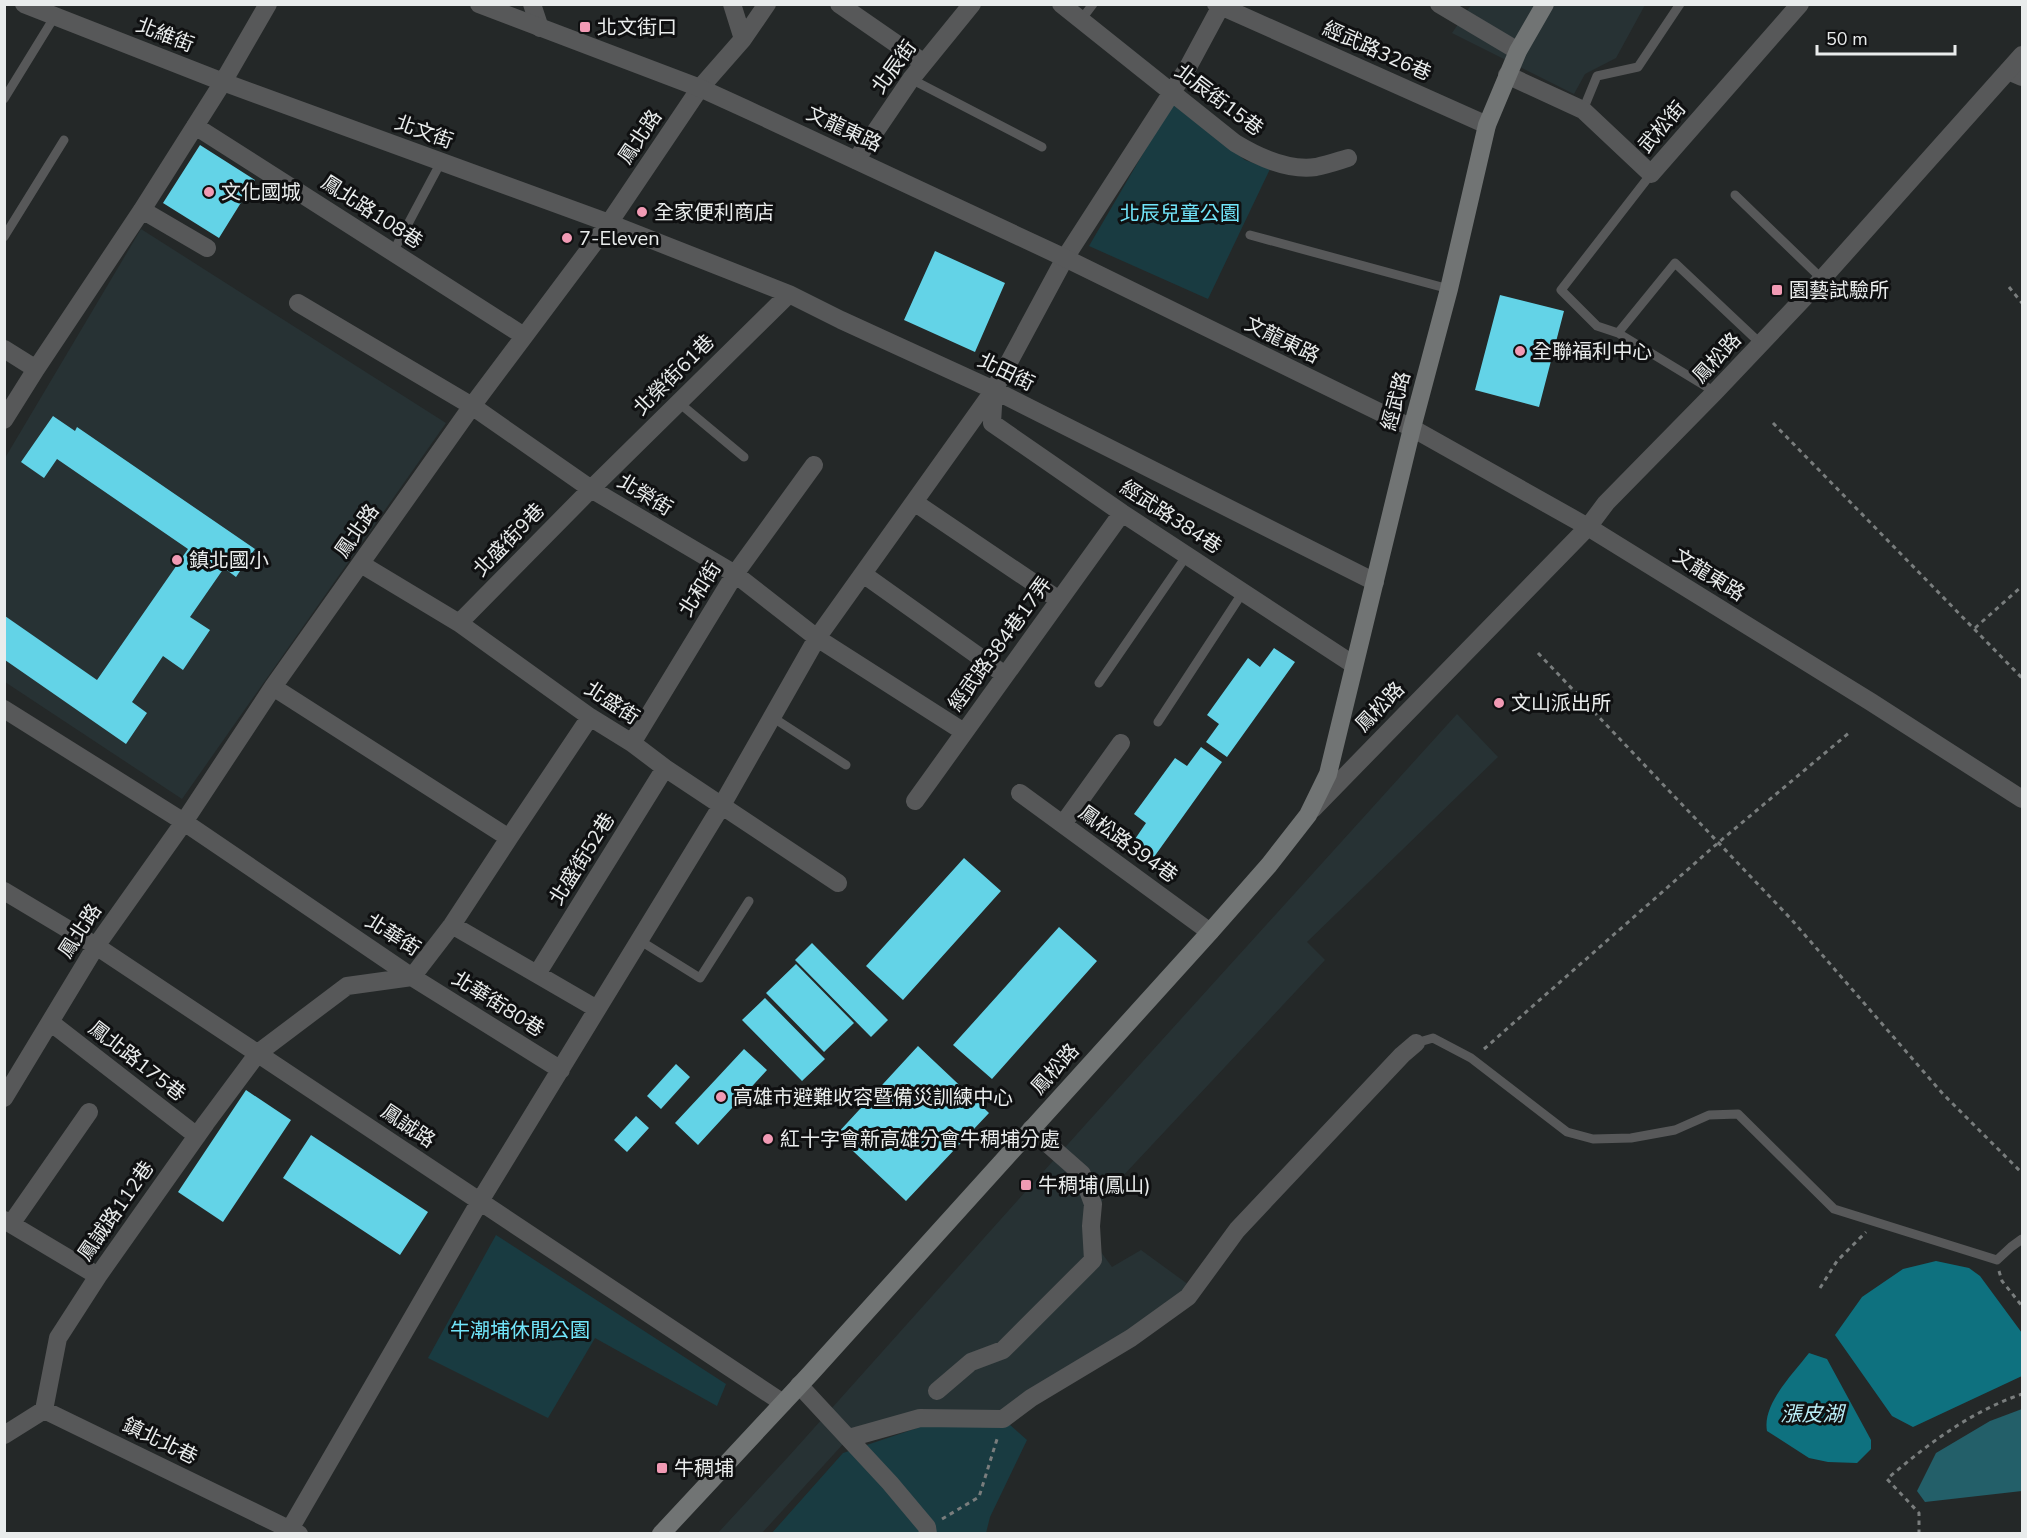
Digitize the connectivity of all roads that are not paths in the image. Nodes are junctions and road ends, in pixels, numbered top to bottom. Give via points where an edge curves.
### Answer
1 (24, 4) edge
2 (268, 4) edge
3 (479, 4) edge
4 (532, 4) edge
5 (732, 4) edge
6 (767, 4) edge
7 (839, 4) edge
8 (972, 4) edge
9 (1061, 4) edge
10 (1093, 4) edge
11 (1439, 4) edge
12 (1545, 4) edge
13 (1680, 4) edge
14 (1800, 4) edge
15 (1219, 5) edge
16 (55, 16) junction
17 (1081, 20) junction
18 (540, 28) junction
19 (743, 39) junction
20 (1518, 51) junction
21 (2022, 55) edge
22 (924, 63) junction
23 (2015, 74) edge
24 (1507, 75) junction
25 (911, 79) junction
26 (223, 82) junction
27 (700, 88) junction
28 (1172, 93) junction
29 (4, 99) edge
30 (1583, 110) junction
31 (1487, 125) junction
32 (195, 126) junction
33 (63, 140) dead end
34 (1042, 147) dead end
35 (1348, 158) dead end
36 (856, 160) junction
37 (441, 162) junction
38 (1651, 174) junction
39 (1735, 195) dead end
40 (142, 210) junction
41 (609, 224) junction
42 (1250, 236) dead end
43 (4, 237) edge
44 (207, 249) dead end
45 (393, 252) junction
46 (1065, 258) junction
47 (1822, 279) junction
48 (1449, 290) junction
49 (789, 294) junction
50 (298, 303) dead end
51 (1618, 333) junction
52 (524, 336) junction
53 (1761, 344) junction
54 (4, 349) edge
55 (36, 369) junction
56 (994, 390) junction
57 (1715, 392) junction
58 (678, 402) junction
59 (472, 406) junction
60 (4, 420) edge
61 (1412, 429) junction
62 (744, 457) dead end
63 (814, 465) dead end
64 (591, 489) junction
65 (914, 502) junction
66 (1122, 513) junction
67 (1588, 526) junction
68 (1186, 555) junction
69 (361, 564) junction
70 (735, 574) junction
71 (863, 574) junction
72 (1375, 582) junction
73 (1243, 592) junction
74 (1059, 600) junction
75 (459, 623) junction
76 (817, 638) junction
77 (1354, 665) junction
78 (1005, 675) junction
79 (1099, 683) dead end
80 (273, 687) junction
81 (4, 709) edge
82 (590, 717) junction
83 (772, 717) junction
84 (1158, 722) dead end
85 (964, 732) junction
86 (632, 743) junction
87 (1121, 743) dead end
88 (846, 765) dead end
89 (665, 768) junction
90 (1020, 793) dead end
91 (2022, 799) edge
92 (915, 801) dead end
93 (722, 806) junction
94 (1308, 815) junction
95 (184, 822) junction
96 (1063, 824) junction
97 (509, 838) junction
98 (838, 883) dead end
99 (4, 891) edge
100 (749, 901) dead end
101 (453, 925) junction
102 (1210, 932) junction
103 (639, 940) junction
104 (96, 946) junction
105 (537, 974) junction
106 (412, 977) junction
107 (597, 1010) junction
108 (50, 1022) junction
109 (1416, 1043) joint
110 (258, 1053) junction
111 (561, 1070) junction
112 (4, 1098) edge
113 (89, 1112) dead end
114 (1030, 1130) junction
115 (197, 1136) junction
116 (480, 1201) junction
117 (8, 1222) edge
118 (2022, 1239) edge
119 (98, 1276) junction
120 (799, 1385) junction
121 (937, 1391) dead end
122 (783, 1403) junction
123 (44, 1410) junction
124 (4, 1435) edge
125 (849, 1438) junction
126 (928, 1530) edge
127 (294, 1531) edge
128 (661, 1533) edge

1 - 16 street, 北維街
2 - 26 street
3 - 18 street, 文龍東路
4 - 18 street
5 - 19 street
6 - 19 street, 鳳北路
7 - 22 street
8 - 22 street, 北辰街
9 - 17 street, 北辰街15巷
10 - 17 lane
11 - 20 street
12 - 20 main road, 經武路
13 - 30 lane via 1638,67 1597,76
14 - 38 street, 武松街
15 - 28 street
15 - 31 street, 經武路326巷
16 - 26 street, 北維街
16 - 29 lane
17 - 28 street, 北辰街15巷
18 - 27 street, 文龍東路
19 - 27 street, 鳳北路
20 - 24 main road, 經武路
21 - 23 street, 鳳松路
22 - 25 street, 北辰街
23 - 47 street, 鳳松路
24 - 30 street, 武松街
24 - 31 main road, 經武路
25 - 34 lane
25 - 36 street, 北辰街
26 - 32 street
26 - 37 street, 北文街
27 - 36 street, 文龍東路
27 - 41 street, 鳳北路
28 - 35 street, 北辰街15巷 via 1254,155 1284,165 1314,167
28 - 46 street
30 - 38 street, 武松街
31 - 48 main road, 經武路
32 - 40 street
32 - 45 street, 鳳北路108巷
33 - 43 lane
36 - 46 street, 文龍東路
37 - 41 street, 北文街
37 - 45 lane
38 - 51 lane via 1561,290 1597,326
39 - 47 lane
40 - 44 street
40 - 55 street
41 - 49 street, 北田街
41 - 52 street, 鳳北路
42 - 48 lane
45 - 52 street, 鳳北路108巷
46 - 56 street
46 - 61 street, 文龍東路
47 - 53 street, 鳳松路
48 - 61 main road, 經武路
49 - 56 street, 北田街
49 - 58 street, 北榮街61巷
50 - 59 street, 北榮街
51 - 53 lane via 1675,263
51 - 57 lane
52 - 59 street, 鳳北路
53 - 57 street, 鳳松路
54 - 55 street
55 - 60 street
56 - 65 street
56 - 66 street, 經武路384巷 via 992,423
56 - 72 street, 北田街
57 - 67 street, 鳳松路
58 - 62 lane
58 - 64 street, 北榮街61巷
59 - 64 street, 北榮街
59 - 69 street, 鳳北路
61 - 67 street, 文龍東路
61 - 72 main road, 經武路
63 - 70 street, 北和街
64 - 70 street, 北榮街
64 - 75 street, 北盛街9巷
65 - 71 street
65 - 74 street
66 - 68 street, 經武路384巷
66 - 74 street, 經武路384巷17弄
67 - 91 street, 文龍東路
67 - 94 street, 鳳松路
68 - 73 street, 經武路384巷
68 - 79 lane
69 - 75 street, 北盛街
69 - 80 street, 鳳北路
70 - 76 street, 北榮街
70 - 86 street, 北和街
71 - 76 street
71 - 78 street
72 - 77 main road, 經武路
73 - 77 street, 經武路384巷
73 - 84 lane
74 - 78 street, 經武路384巷17弄
75 - 82 street, 北盛街
76 - 83 street
76 - 85 street, 北榮街
77 - 94 main road, 經武路 via 1328,774
78 - 85 street, 經武路384巷17弄
80 - 95 street, 鳳北路
80 - 97 street
81 - 95 street, 北華街
82 - 86 street, 北盛街
82 - 97 street, 北華街
83 - 88 lane
83 - 93 street
85 - 92 street, 經武路384巷17弄
86 - 89 street, 北盛街
87 - 96 street
89 - 93 street, 北盛街
89 - 105 street, 北盛街52巷
90 - 96 street, 鳳松路394巷
93 - 98 street, 北盛街
93 - 103 street
94 - 102 main road, 鳳松路
95 - 104 street, 鳳北路
95 - 106 street, 北華街
96 - 102 street, 鳳松路394巷
97 - 101 street, 北華街
99 - 104 street, 鳳誠路
100 - 103 lane via 700,978
101 - 105 street
101 - 106 street, 北華街
102 - 114 main road, 鳳松路
103 - 107 street
104 - 108 street, 鳳北路
104 - 110 street, 鳳誠路
105 - 107 street
106 - 110 street, 鳳誠路112巷 via 347,986
106 - 111 street, 北華街80巷
107 - 111 street
108 - 112 street, 鳳北路
108 - 115 street, 鳳北路175巷
109 - 118 lane via 1433,1038 1471,1058 1568,1132 1593,1139 1631,1138 1675,1130 1709,1115 1738,1114 1834,1209 1997,1260
109 - 125 street via 1237,1230 1188,1297 1131,1338 1003,1419 921,1418
110 - 115 street, 鳳誠路112巷
110 - 116 street, 鳳誠路
111 - 116 street
113 - 117 street
114 - 120 main road, 鳳松路
114 - 121 street via 1082,1174 1093,1204 1093,1260 1003,1350 971,1362
115 - 119 street, 鳳誠路112巷
116 - 122 street, 鳳誠路
116 - 127 street
117 - 119 street
119 - 123 street, 鳳誠路112巷 via 58,1338
120 - 122 main road, 鳳松路
120 - 125 street
122 - 128 main road, 鳳松路
123 - 124 street
123 - 127 street, 鎮北北巷
125 - 126 street

